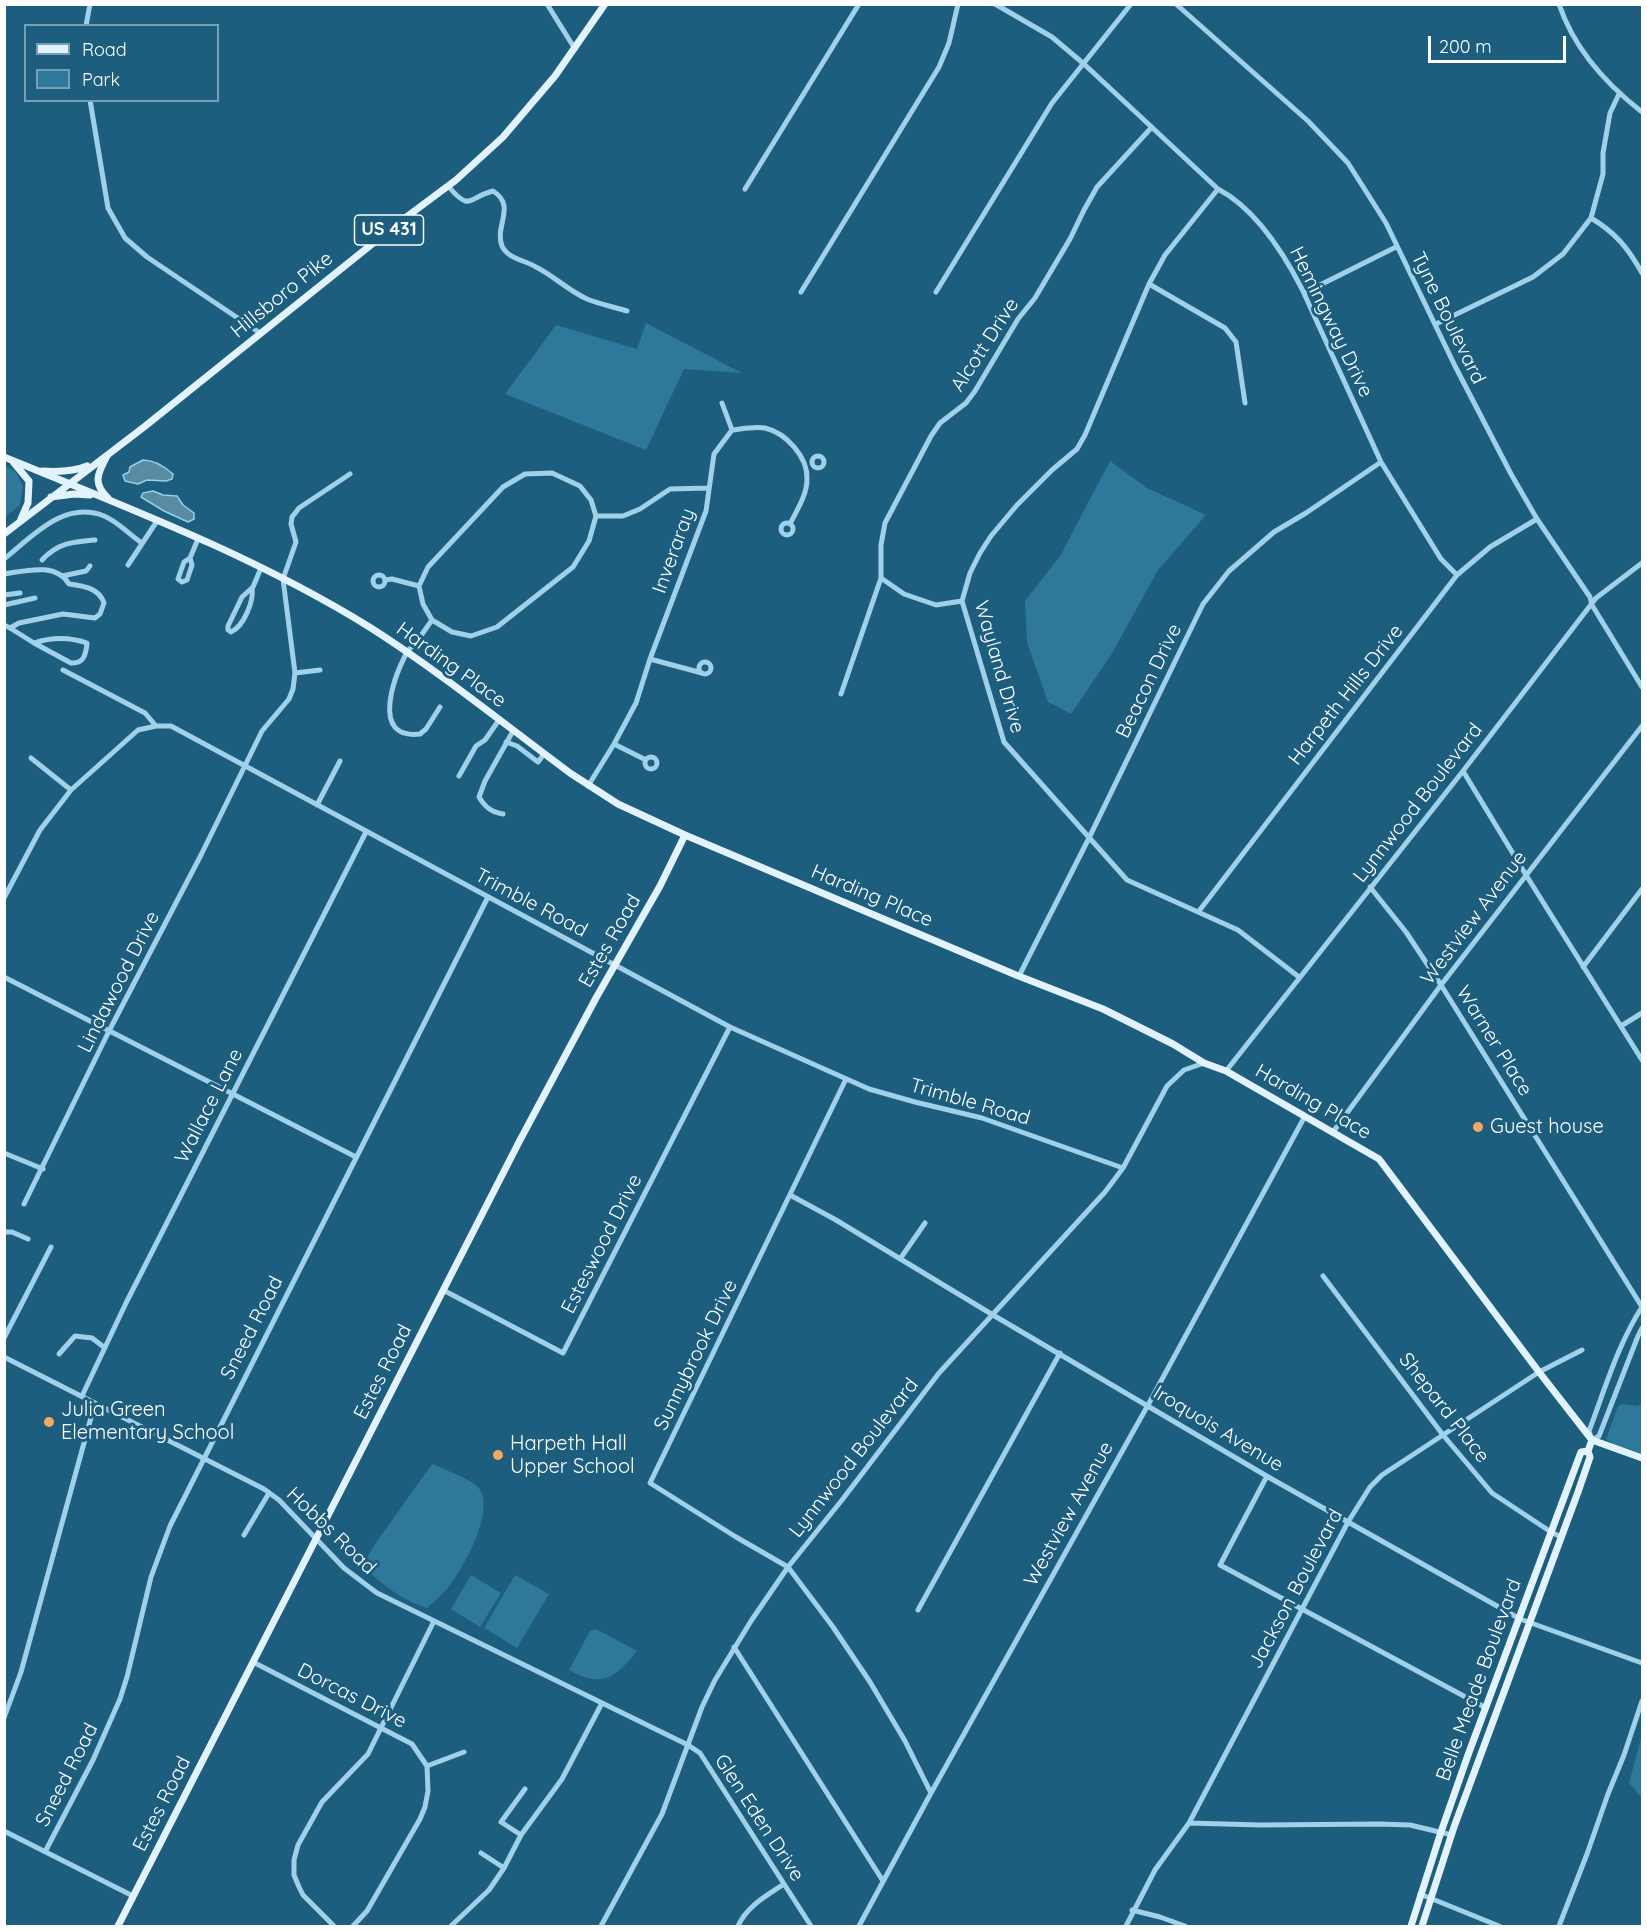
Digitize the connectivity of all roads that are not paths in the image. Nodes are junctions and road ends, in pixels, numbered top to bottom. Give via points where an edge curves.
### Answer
1 (90, 4) edge
2 (547, 4) edge
3 (605, 4) edge
4 (859, 4) edge
5 (958, 4) edge
6 (995, 4) edge
7 (1131, 4) edge
8 (1176, 4) edge
9 (1559, 4) edge
10 (86, 24) edge
11 (575, 50) junction
12 (1084, 64) junction
13 (1619, 94) junction
14 (90, 102) edge
15 (1642, 112) edge
16 (1152, 127) junction
17 (448, 186) junction
18 (745, 189) dead end
19 (1218, 189) junction
20 (1591, 218) junction
21 (1396, 247) junction
22 (1642, 273) edge
23 (1149, 284) junction
24 (801, 292) dead end
25 (936, 292) dead end
26 (1304, 293) junction
27 (627, 311) dead end
28 (1436, 324) junction
29 (260, 333) junction
30 (722, 403) dead end
31 (1245, 403) dead end
32 (732, 430) junction
33 (109, 453) junction
34 (7, 458) edge
35 (98, 461) junction
36 (1382, 462) junction
37 (812, 463) dead end
38 (804, 466) junction
39 (34, 470) junction
40 (350, 474) dead end
41 (68, 484) junction
42 (709, 488) junction
43 (97, 496) junction
44 (51, 497) junction
45 (112, 502) junction
46 (596, 516) junction
47 (1537, 519) junction
48 (21, 520) junction
49 (157, 521) junction
50 (790, 524) dead end
51 (4, 534) edge
52 (198, 539) junction
53 (95, 540) dead end
54 (142, 543) junction
55 (190, 558) dead end
56 (4, 560) edge
57 (42, 560) dead end
58 (1642, 562) edge
59 (128, 565) dead end
60 (90, 566) dead end
61 (261, 568) junction
62 (4, 574) edge
63 (1457, 575) junction
64 (62, 576) junction
65 (881, 578) junction
66 (283, 579) junction
67 (385, 580) dead end
68 (419, 586) junction
69 (252, 588) junction
70 (20, 592) dead end
71 (4, 596) edge
72 (35, 598) dead end
73 (962, 601) junction
74 (4, 605) edge
75 (1592, 605) junction
76 (432, 620) junction
77 (7, 627) edge
78 (34, 643) junction
79 (406, 652) junction
80 (650, 659) junction
81 (63, 670) dead end
82 (320, 670) dead end
83 (295, 673) junction
84 (702, 673) dead end
85 (1642, 687) edge
86 (841, 694) dead end
87 (440, 707) dead end
88 (499, 720) junction
89 (156, 726) junction
90 (1642, 726) edge
91 (513, 731) junction
92 (506, 742) junction
93 (614, 744) junction
94 (544, 754) junction
95 (31, 758) dead end
96 (646, 760) dead end
97 (340, 761) dead end
98 (244, 766) junction
99 (1463, 771) junction
100 (459, 776) dead end
101 (588, 786) junction
102 (71, 790) junction
103 (317, 805) junction
104 (503, 814) dead end
105 (366, 832) junction
106 (685, 835) junction
107 (1089, 838) junction
108 (1526, 875) junction
109 (1370, 887) junction
110 (1642, 889) edge
111 (488, 897) junction
112 (4, 898) edge
113 (1199, 911) junction
114 (615, 964) junction
115 (1583, 967) junction
116 (1018, 976) junction
117 (4, 977) edge
118 (1299, 977) junction
119 (1441, 985) junction
120 (1642, 1013) edge
121 (1621, 1026) junction
122 (730, 1027) junction
123 (109, 1030) junction
124 (1642, 1060) edge
125 (1204, 1063) junction
126 (1226, 1071) junction
127 (846, 1079) junction
128 (233, 1093) junction
129 (1305, 1116) junction
130 (1333, 1132) junction
131 (4, 1153) edge
132 (356, 1156) junction
133 (1123, 1168) junction
134 (43, 1169) junction
135 (790, 1195) junction
136 (24, 1204) dead end
137 (925, 1223) dead end
138 (4, 1232) edge
139 (28, 1239) dead end
140 (51, 1247) dead end
141 (900, 1258) junction
142 (1323, 1276) dead end
143 (443, 1290) junction
144 (1642, 1307) edge
145 (993, 1315) junction
146 (1642, 1328) edge
147 (4, 1338) edge
148 (105, 1348) junction
149 (1582, 1350) dead end
150 (1060, 1353) junction
151 (59, 1354) dead end
152 (4, 1357) edge
153 (1539, 1372) junction
154 (82, 1396) junction
155 (95, 1402) junction
156 (1148, 1405) junction
157 (1443, 1435) junction
158 (1592, 1440) junction
159 (1588, 1450) junction
160 (204, 1457) junction
161 (1642, 1458) edge
162 (1267, 1476) junction
163 (269, 1493) junction
164 (1348, 1522) junction
165 (1551, 1532) junction
166 (244, 1535) dead end
167 (1561, 1537) junction
168 (316, 1540) junction
169 (788, 1567) junction
170 (918, 1610) dead end
171 (1302, 1610) junction
172 (1520, 1619) junction
173 (434, 1621) junction
174 (1530, 1623) junction
175 (734, 1647) junction
176 (253, 1662) junction
177 (1642, 1663) edge
178 (1642, 1701) edge
179 (602, 1703) junction
180 (1486, 1708) junction
181 (1497, 1712) junction
182 (4, 1718) edge
183 (382, 1728) junction
184 (671, 1737) joint
185 (688, 1745) junction
186 (464, 1752) dead end
187 (427, 1766) junction
188 (525, 1789) dead end
189 (931, 1793) junction
190 (1189, 1823) junction
191 (4, 1830) edge
192 (1441, 1832) junction
193 (521, 1835) junction
194 (1452, 1835) junction
195 (46, 1850) junction
196 (481, 1853) dead end
197 (504, 1868) junction
198 (883, 1881) junction
199 (784, 1884) junction
200 (1420, 1894) junction
201 (133, 1896) junction
202 (1430, 1898) junction
203 (1132, 1910) junction
204 (118, 1926) edge
205 (334, 1926) edge
206 (353, 1926) edge
207 (451, 1926) edge
208 (601, 1926) edge
209 (738, 1926) edge
210 (811, 1926) edge
211 (859, 1926) edge
212 (1126, 1926) edge
213 (1185, 1926) edge
214 (1411, 1926) edge
215 (1422, 1926) edge
216 (1499, 1926) edge
217 (1558, 1926) edge

1 - 10 street
2 - 11 street
3 - 11 main road, Hillsboro Pike / US 431
4 - 18 street
5 - 24 street via 939,67
6 - 12 street, Hemingway Drive via 1052,37
7 - 12 street
8 - 21 street, Tyne Boulevard via 1308,121 1348,163 1386,223
9 - 13 street via 1583,54
11 - 17 main road, Hillsboro Pike / US 431 via 503,136
12 - 16 street, Hemingway Drive
12 - 25 street via 1052,102
13 - 15 street
13 - 20 street via 1610,113 1603,153 1604,174
14 - 29 street via 108,208 125,238
16 - 19 street, Hemingway Drive
16 - 65 street, Alcott Drive via 1097,187 1035,298 975,391 931,436 885,523
17 - 27 street via 467,201 493,191 500,195 505,211 501,239 508,254 536,266 588,300
17 - 29 main road, Hillsboro Pike / US 431
19 - 23 street, Wayland Drive via 1165,255
19 - 26 street, Hemingway Drive via 1231,196 1266,232
20 - 22 street via 1622,242
20 - 28 street via 1561,256 1533,277
21 - 26 street
21 - 28 street, Tyne Boulevard
23 - 31 street via 1225,328 1236,342
23 - 73 street, Wayland Drive via 1077,449 1017,505 992,536 970,573
26 - 36 street, Hemingway Drive
28 - 47 street, Tyne Boulevard via 1485,426
29 - 33 main road, Hillsboro Pike / US 431
30 - 32 street
32 - 38 street via 764,427 787,438
32 - 42 street, Inveraray via 714,454
33 - 35 main road, Hillsboro Pike / US 431
33 - 45 main road via 97,478 99,489
34 - 39 main road, Harding Place
34 - 48 main road via 29,481 28,503
35 - 39 main road via 80,469
35 - 41 main road, Hillsboro Pike / US 431
36 - 63 street, Hemingway Drive via 1441,559
36 - 107 street, Beacon Drive via 1274,532 1229,571 1205,601
37 - 38 street
38 - 50 street via 808,478
39 - 41 main road, Harding Place
40 - 66 street via 299,508 292,517 296,542
41 - 43 main road, Harding Place
41 - 44 main road, Hillsboro Pike / US 431
42 - 46 street via 670,489 622,516
42 - 80 street, Inveraray via 706,511
43 - 44 main road
43 - 45 main road, Harding Place
44 - 48 main road, Hillsboro Pike / US 431
45 - 49 main road, Harding Place
46 - 68 street via 591,500 580,486 552,472 525,474 504,487 428,567
46 - 76 street via 589,541 573,567 497,627 471,636 452,632
47 - 63 street, Harpeth Hills Drive via 1490,548
47 - 75 street, Tyne Boulevard
48 - 51 main road, Hillsboro Pike / US 431
49 - 52 main road, Harding Place
49 - 54 street
52 - 55 street
52 - 61 main road, Harding Place
53 - 57 street via 66,543
54 - 56 street via 106,516 70,512 48,524
54 - 59 street
58 - 75 street, Lynnwood Boulevard
60 - 64 street via 86,571
61 - 66 main road, Harding Place
61 - 69 street
62 - 64 street via 51,570
63 - 113 street, Harpeth Hills Drive
64 - 77 street via 69,584 97,591 104,603 100,615 95,618 63,614
65 - 73 street via 904,594 936,605
65 - 86 street, Alcott Drive
66 - 79 main road, Harding Place
66 - 83 street
67 - 68 street
68 - 76 street
69 - 69 street via 253,597 241,623 231,632 228,626 242,597
70 - 71 street
72 - 74 street
73 - 107 street, Wayland Drive via 1004,742
75 - 85 street, Tyne Boulevard
75 - 99 street, Lynnwood Boulevard
76 - 79 street
77 - 78 street
78 - 78 street via 78,664 86,653 87,643 69,638
79 - 87 street via 395,675 390,701 395,727 404,733 420,734
79 - 88 main road, Harding Place
80 - 84 street
80 - 93 street, Inveraray via 636,702
81 - 89 street via 145,712
82 - 83 street
83 - 98 street via 289,699 262,731
88 - 91 main road, Harding Place
88 - 100 street via 476,746
89 - 98 street, Trimble Road via 171,726
89 - 102 street via 138,730
90 - 108 street, Westview Avenue
91 - 92 street
91 - 94 main road, Harding Place
92 - 94 street via 538,762
92 - 104 street via 479,796 490,810
93 - 96 street
93 - 101 street, Inveraray
94 - 101 main road, Harding Place
95 - 102 street
97 - 103 street
98 - 103 street, Trimble Road
98 - 123 street, Lindawood Drive
99 - 108 street
99 - 109 street, Lynnwood Boulevard
101 - 106 main road, Harding Place
102 - 112 street via 40,830
103 - 105 street, Trimble Road
105 - 111 street, Trimble Road
105 - 128 street, Wallace Lane
106 - 114 main road, Estes Road
106 - 116 main road, Harding Place
107 - 113 street, Wayland Drive via 1127,880
107 - 116 street, Beacon Drive
108 - 115 street
108 - 119 street, Westview Avenue
109 - 118 street, Lynnwood Boulevard
109 - 119 street, Warner Place
110 - 115 street
111 - 114 street, Trimble Road
111 - 132 street, Sneed Road
113 - 118 street, Wayland Drive via 1238,930
114 - 122 street, Trimble Road
114 - 143 main road, Estes Road
115 - 121 street
116 - 125 main road, Harding Place via 1103,1009
117 - 123 street
118 - 126 street, Lynnwood Boulevard
119 - 130 street, Westview Avenue
119 - 144 street, Warner Place
120 - 121 street
121 - 124 street
122 - 127 street, Trimble Road
122 - 143 street, Esteswood Drive via 563,1353
123 - 128 street
123 - 134 street, Lindawood Drive
125 - 126 main road, Harding Place
125 - 133 street, Lynnwood Boulevard via 1184,1070 1167,1086
126 - 129 main road, Harding Place
127 - 133 street, Trimble Road via 869,1089 982,1118
127 - 135 street, Sunnybrook Drive
128 - 132 street
128 - 148 street, Wallace Lane
129 - 130 main road, Harding Place
129 - 156 street, Westview Avenue
130 - 153 main road, Harding Place via 1378,1159
131 - 134 street
132 - 160 street, Sneed Road
133 - 145 street, Lynnwood Boulevard
134 - 136 street, Lindawood Drive
135 - 141 street, Iroquois Avenue
135 - 169 street, Sunnybrook Drive via 650,1483
137 - 141 street
138 - 139 street
140 - 147 street
141 - 145 street, Iroquois Avenue
142 - 157 street, Shepard Place
143 - 168 main road, Estes Road
144 - 158 street, Belle Meade Boulevard via 1620,1348 1589,1431
145 - 150 street, Iroquois Avenue
145 - 169 street, Lynnwood Boulevard via 939,1373
146 - 158 street, Belle Meade Boulevard via 1599,1436
148 - 151 street via 92,1338 75,1336
148 - 154 street, Wallace Lane
149 - 153 street, Jackson Boulevard
150 - 156 street, Iroquois Avenue
150 - 170 street
152 - 154 street, Hobbs Road
153 - 157 street, Jackson Boulevard
153 - 158 main road, Harding Place
154 - 155 street, Hobbs Road
155 - 160 street, Hobbs Road
155 - 182 street via 21,1672
156 - 162 street, Iroquois Avenue
156 - 189 street, Westview Avenue
157 - 164 street, Jackson Boulevard via 1382,1475
157 - 165 street, Shepard Place via 1492,1493
158 - 159 main road, Belle Meade Boulevard
158 - 161 main road
159 - 165 main road, Belle Meade Boulevard via 1581,1452
159 - 167 main road, Belle Meade Boulevard via 1590,1456
160 - 163 street, Hobbs Road
160 - 195 street, Sneed Road via 156,1560 127,1677 112,1720
162 - 164 street, Iroquois Avenue
162 - 171 street via 1220,1565
163 - 166 street
163 - 168 street, Hobbs Road
164 - 171 street, Jackson Boulevard
164 - 172 street, Iroquois Avenue
165 - 167 street, Shepard Place
165 - 172 main road, Belle Meade Boulevard
167 - 174 main road, Belle Meade Boulevard
168 - 173 street, Hobbs Road via 376,1593
168 - 176 main road, Estes Road
169 - 175 street, Lynnwood Boulevard
169 - 189 street, Sunnybrook Drive via 870,1682
171 - 180 street
171 - 190 street, Jackson Boulevard
172 - 174 street, Iroquois Avenue
172 - 180 main road, Belle Meade Boulevard
173 - 179 street, Hobbs Road
173 - 183 street
174 - 177 street, Iroquois Avenue
174 - 181 main road, Belle Meade Boulevard
175 - 185 street, Lynnwood Boulevard via 702,1707
175 - 198 street
176 - 183 street, Dorcas Drive
176 - 201 main road, Estes Road
178 - 217 street
179 - 184 street, Hobbs Road
179 - 193 street via 562,1779
180 - 181 main road
180 - 192 main road, Belle Meade Boulevard
181 - 194 main road, Belle Meade Boulevard
183 - 187 street, Dorcas Drive via 412,1744
183 - 205 street via 368,1754 322,1802 296,1853 294,1875 303,1895
184 - 185 street, Glen Eden Drive
185 - 199 street, Glen Eden Drive via 700,1753
185 - 208 street, Lynnwood Boulevard via 662,1814
186 - 187 street
187 - 206 street via 428,1791 420,1819 367,1911
188 - 193 street via 501,1822
189 - 198 street, Westview Avenue
190 - 192 street via 1415,1825
190 - 203 street, Jackson Boulevard
191 - 195 street
192 - 194 street
192 - 200 main road, Belle Meade Boulevard
193 - 197 street
194 - 202 main road, Belle Meade Boulevard
195 - 201 street
196 - 197 street
197 - 207 street via 489,1890
198 - 211 street, Westview Avenue
199 - 209 street via 751,1907
199 - 210 street, Glen Eden Drive
200 - 202 street
200 - 214 main road, Belle Meade Boulevard
201 - 204 main road, Estes Road
202 - 215 main road, Belle Meade Boulevard
202 - 216 street
203 - 212 street, Jackson Boulevard
203 - 213 street

